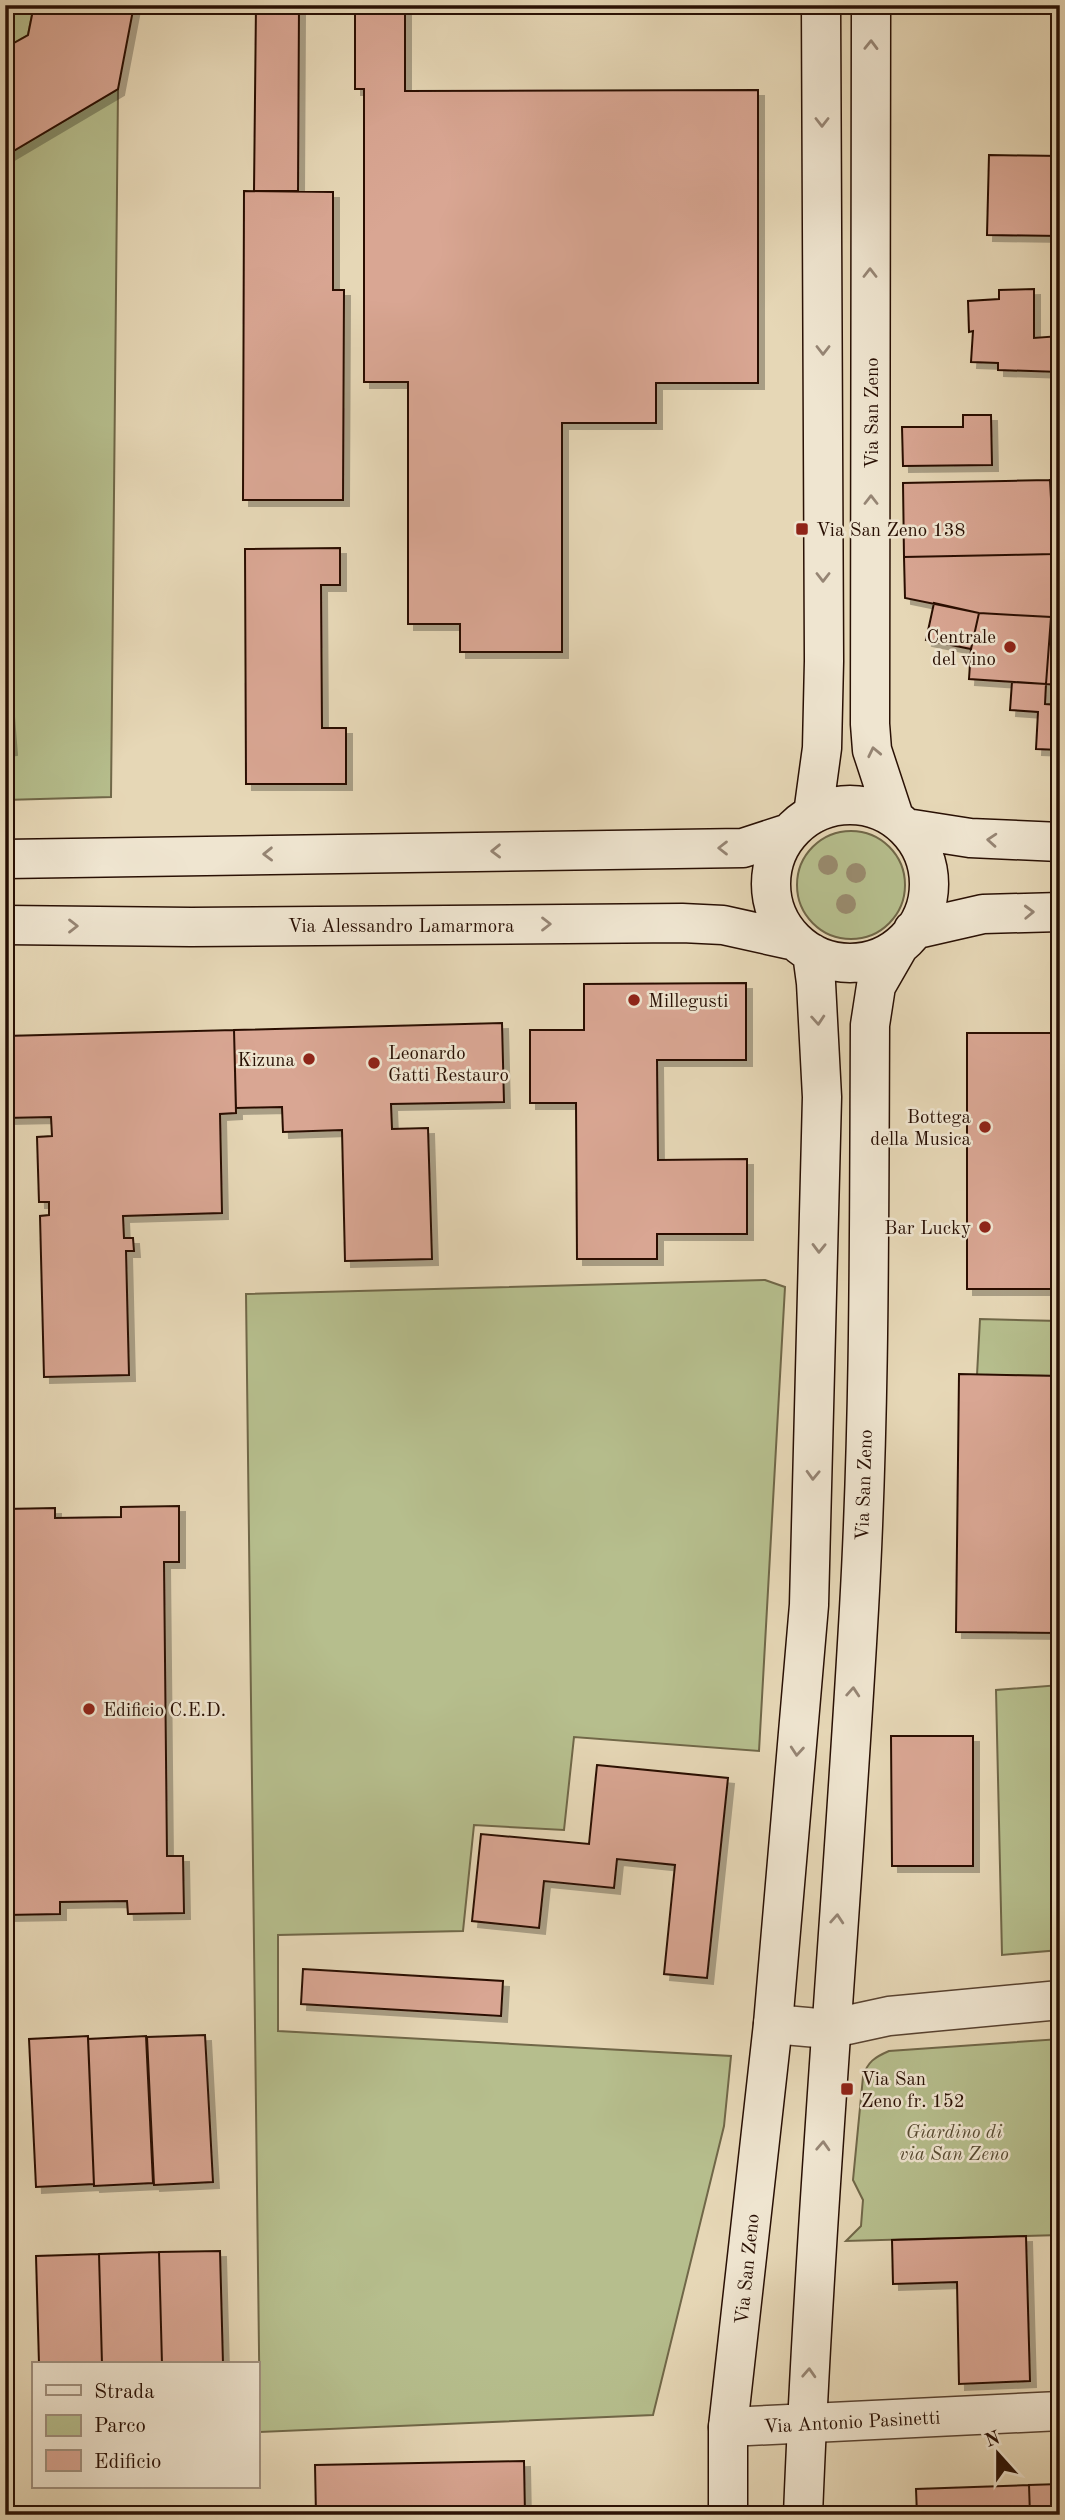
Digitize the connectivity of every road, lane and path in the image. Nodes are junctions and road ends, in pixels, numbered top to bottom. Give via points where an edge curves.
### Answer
1 (821, 5) edge
2 (871, 5) edge
3 (801, 823) junction
4 (900, 823) junction
5 (1060, 842) edge
6 (5, 859) edge
7 (1060, 912) edge
8 (5, 925) edge
9 (906, 938) junction
10 (803, 947) junction
11 (1060, 2000) edge
12 (773, 2024) junction
13 (829, 2029) junction
14 (1060, 2411) edge
15 (806, 2424) junction
16 (728, 2427) junction
17 (728, 2515) edge
18 (803, 2515) edge

1 -> 3 street via 822,748
4 -> 2 street, Via San Zeno via 872,750 870,724
3 - 4 street via 833,806 854,804 875,808
3 -> 6 street via 743,848
3 - 10 street via 777,852 771,875 779,919
5 -> 4 street via 970,838
4 - 9 street via 918,843 929,878 923,914
9 -> 7 street via 983,914
8 -> 10 street, Via Alessandro Lamarmora via 682,923 723,925
9 - 10 street via 865,961 829,959
13 -> 9 street, Via San Zeno via 859,1608 869,1294 870,1025 876,986
10 -> 12 street, Via San Zeno via 816,983 822,1097 809,1605
11 - 13 street via 889,2016
12 - 13 street
12 - 16 street, Via San Zeno
15 -> 13 street, Via San Zeno
14 - 15 street, Via Antonio Pasinetti
15 - 16 street, Via Antonio Pasinetti
15 - 18 street, Via San Zeno
16 - 17 street, Via San Zeno

